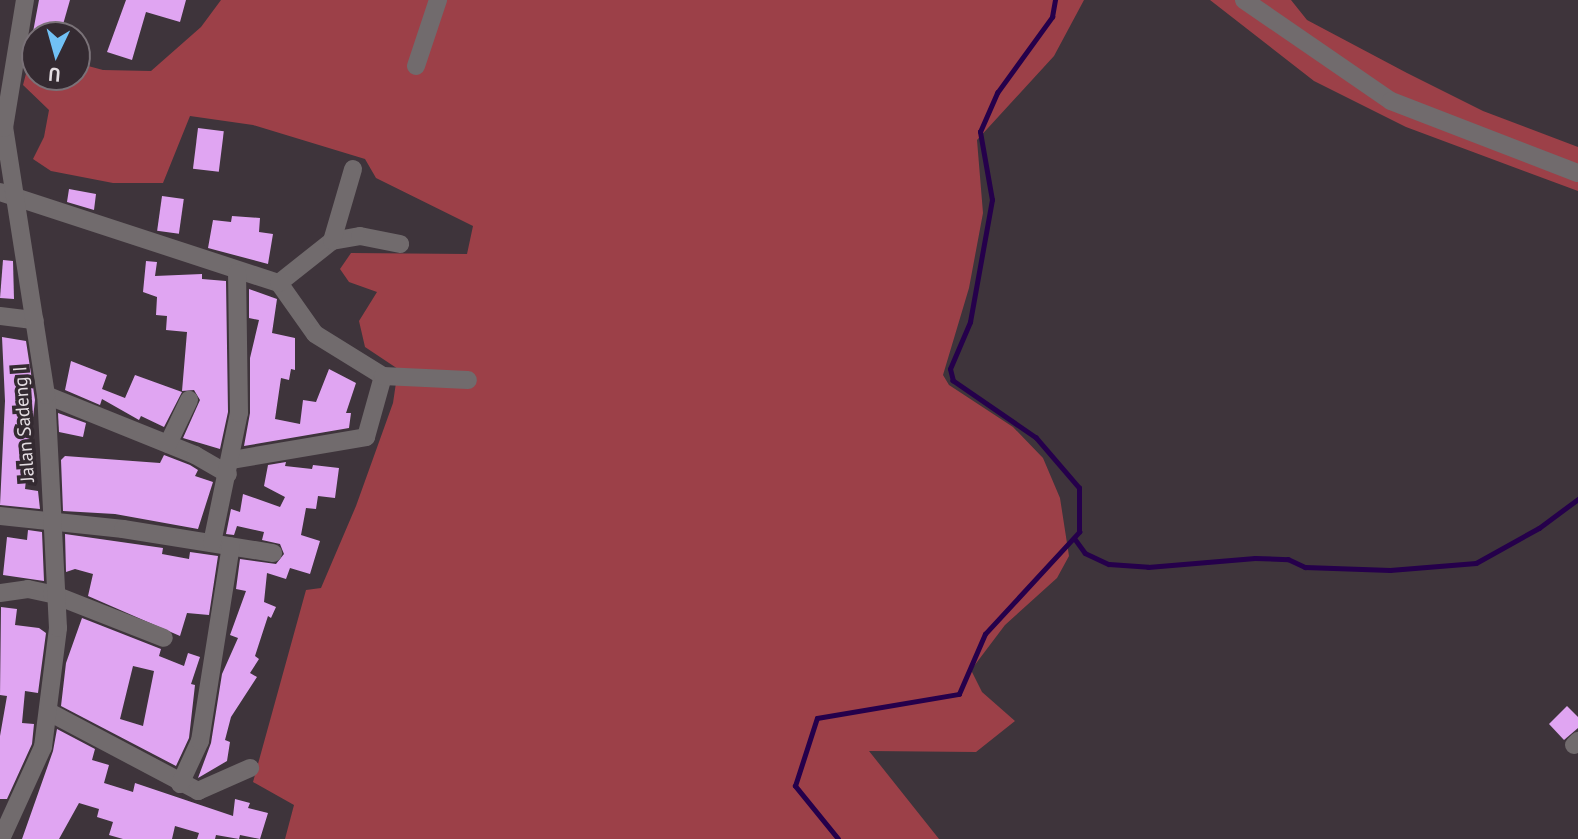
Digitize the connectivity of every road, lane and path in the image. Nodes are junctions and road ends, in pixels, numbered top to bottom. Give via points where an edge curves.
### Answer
1 (25, 0) edge
2 (438, 0) edge
3 (1244, 0) edge
4 (416, 66) dead end
5 (2, 126) edge
6 (353, 169) dead end
7 (1578, 173) edge
8 (8, 196) edge
9 (332, 241) junction
10 (400, 244) dead end
11 (237, 273) junction
12 (279, 283) junction
13 (0, 316) edge
14 (35, 320) junction
15 (383, 376) junction
16 (468, 380) dead end
17 (46, 395) junction
18 (189, 400) dead end
19 (168, 444) junction
20 (230, 467) junction
21 (0, 516) edge
22 (52, 521) junction
23 (212, 543) junction
24 (231, 546) junction
25 (273, 553) dead end
26 (0, 593) edge
27 (58, 598) junction
28 (164, 638) dead end
29 (49, 712) junction
30 (250, 768) dead end
31 (180, 784) junction
32 (7, 807) edge
33 (1, 839) edge

1 - 5 street, Jalan Sadeng I
2 - 4 street
3 - 7 street via 1391,101
5 - 8 street, Jalan Sadeng I
6 - 9 street
8 - 11 street
8 - 14 street, Jalan Sadeng I
9 - 10 street via 360,236
9 - 12 street
11 - 12 street
11 - 20 street via 239,413
12 - 15 street via 315,334
13 - 14 street
14 - 17 street, Jalan Sadeng I
15 - 16 street
15 - 20 street via 366,437
17 - 19 street
17 - 22 street, Jalan Sadeng I
18 - 19 street
19 - 20 street
20 - 23 street
21 - 22 street
22 - 23 street
22 - 27 street, Jalan Sadeng I
23 - 24 street
24 - 25 street
24 - 31 street via 202,729
26 - 27 street via 28,589
27 - 28 street
27 - 29 street, Jalan Sadeng I
29 - 31 street via 95,732
29 - 32 street, Jalan Sadeng I via 43,747
30 - 31 street via 198,791
32 - 33 street, Jalan Sadeng I

